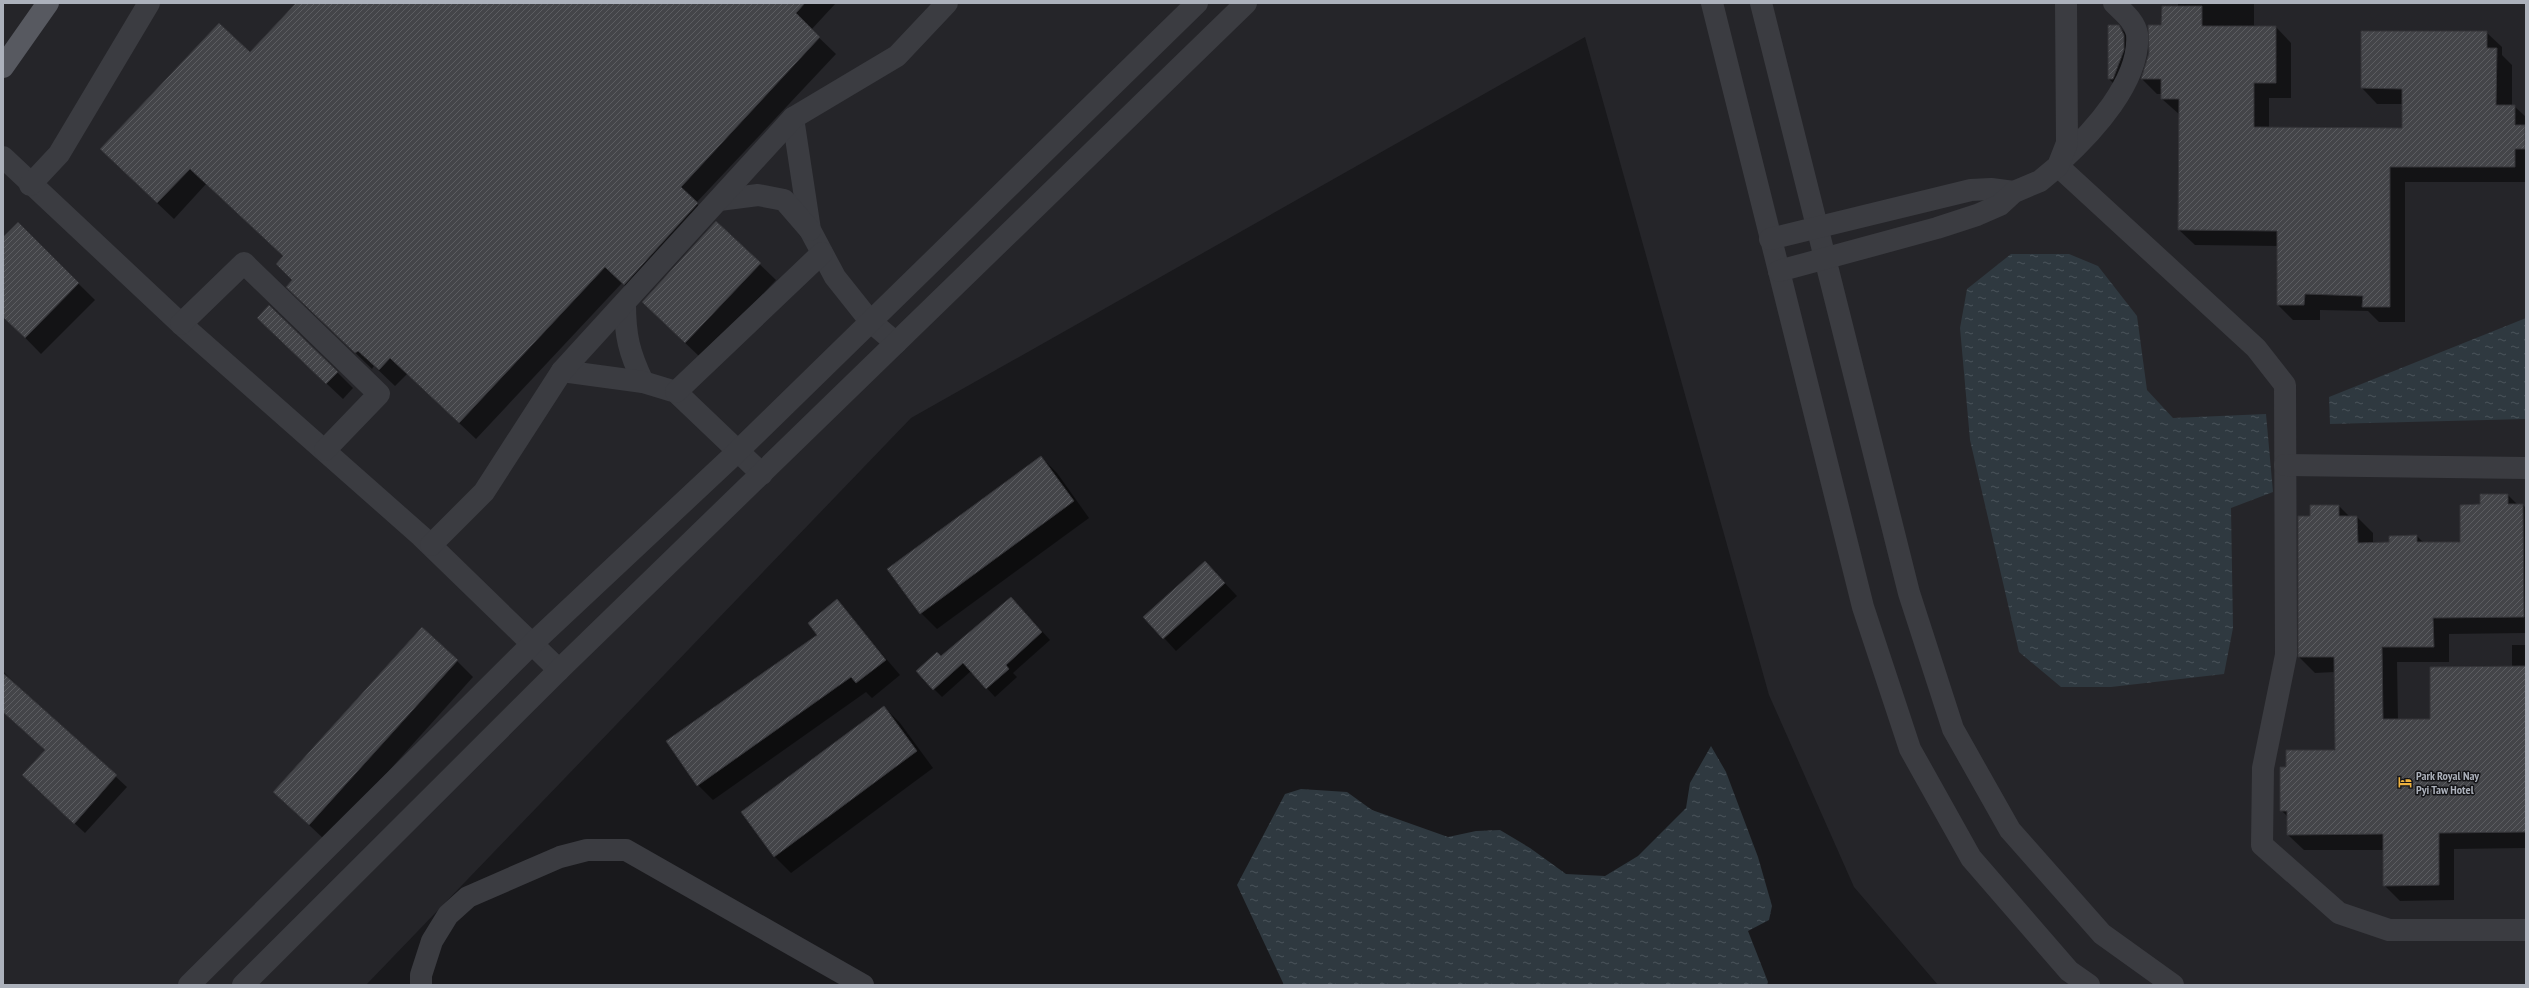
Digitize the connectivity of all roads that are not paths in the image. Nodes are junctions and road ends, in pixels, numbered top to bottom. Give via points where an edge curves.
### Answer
1 (48, 3) edge
2 (149, 3) edge
3 (947, 3) edge
4 (1197, 3) edge
5 (1246, 3) edge
6 (1712, 3) edge
7 (1762, 3) edge
8 (2066, 3) edge
9 (2114, 3) edge
10 (3, 67) edge
11 (793, 118) junction
12 (3, 157) edge
13 (2059, 164) junction
14 (30, 185) junction
15 (2014, 192) junction
16 (719, 200) junction
17 (1818, 227) junction
18 (810, 230) junction
19 (1770, 239) junction
20 (822, 254) junction
21 (1825, 258) junction
22 (1779, 271) junction
23 (625, 303) junction
24 (870, 321) junction
25 (182, 324) junction
26 (896, 344) junction
27 (562, 371) junction
28 (643, 382) junction
29 (676, 392) junction
30 (326, 450) junction
31 (738, 452) junction
32 (2285, 465) junction
33 (2526, 468) edge
34 (762, 474) junction
35 (431, 545) junction
36 (532, 644) junction
37 (559, 670) junction
38 (2526, 930) edge
39 (189, 985) edge
40 (243, 985) edge
41 (421, 985) edge
42 (863, 985) edge
43 (2089, 985) edge
44 (2173, 985) edge

1 - 10 main road
2 - 14 street via 59,154
3 - 11 street via 897,56
4 - 24 street
5 - 26 street
6 - 19 street
7 - 17 street
8 - 13 street via 2067,143
9 - 13 street via 2131,19 2137,34 2135,55 2128,76 2112,104 2083,141
11 - 16 street
11 - 18 street
12 - 14 street
13 - 15 street via 2040,181
13 - 32 street via 2256,348 2285,385
14 - 25 street
15 - 17 street via 1971,190
15 - 21 street via 2000,205 1977,215
16 - 18 street via 758,195 784,200
16 - 23 street
17 - 19 street
17 - 21 street
18 - 20 street
19 - 22 street
20 - 24 street via 835,277
20 - 29 street
21 - 22 street
21 - 44 street via 1909,593 1953,729 2010,830 2102,934
22 - 43 street via 1863,606 1910,749 1971,858 2070,971
23 - 27 street
23 - 28 street via 625,334
24 - 26 street
24 - 31 street
25 - 30 street
25 - 30 street via 244,263 379,394
26 - 34 street
27 - 28 street
27 - 35 street via 484,492
28 - 29 street
29 - 31 street
30 - 35 street
31 - 34 street
31 - 36 street
32 - 33 street
32 - 38 street via 2286,654 2263,768 2262,845 2339,913 2389,930
34 - 37 street
35 - 36 street
36 - 37 street
36 - 39 street
37 - 40 street
41 - 42 street via 421,975 432,941 448,916 468,898 560,857 587,850 626,850

